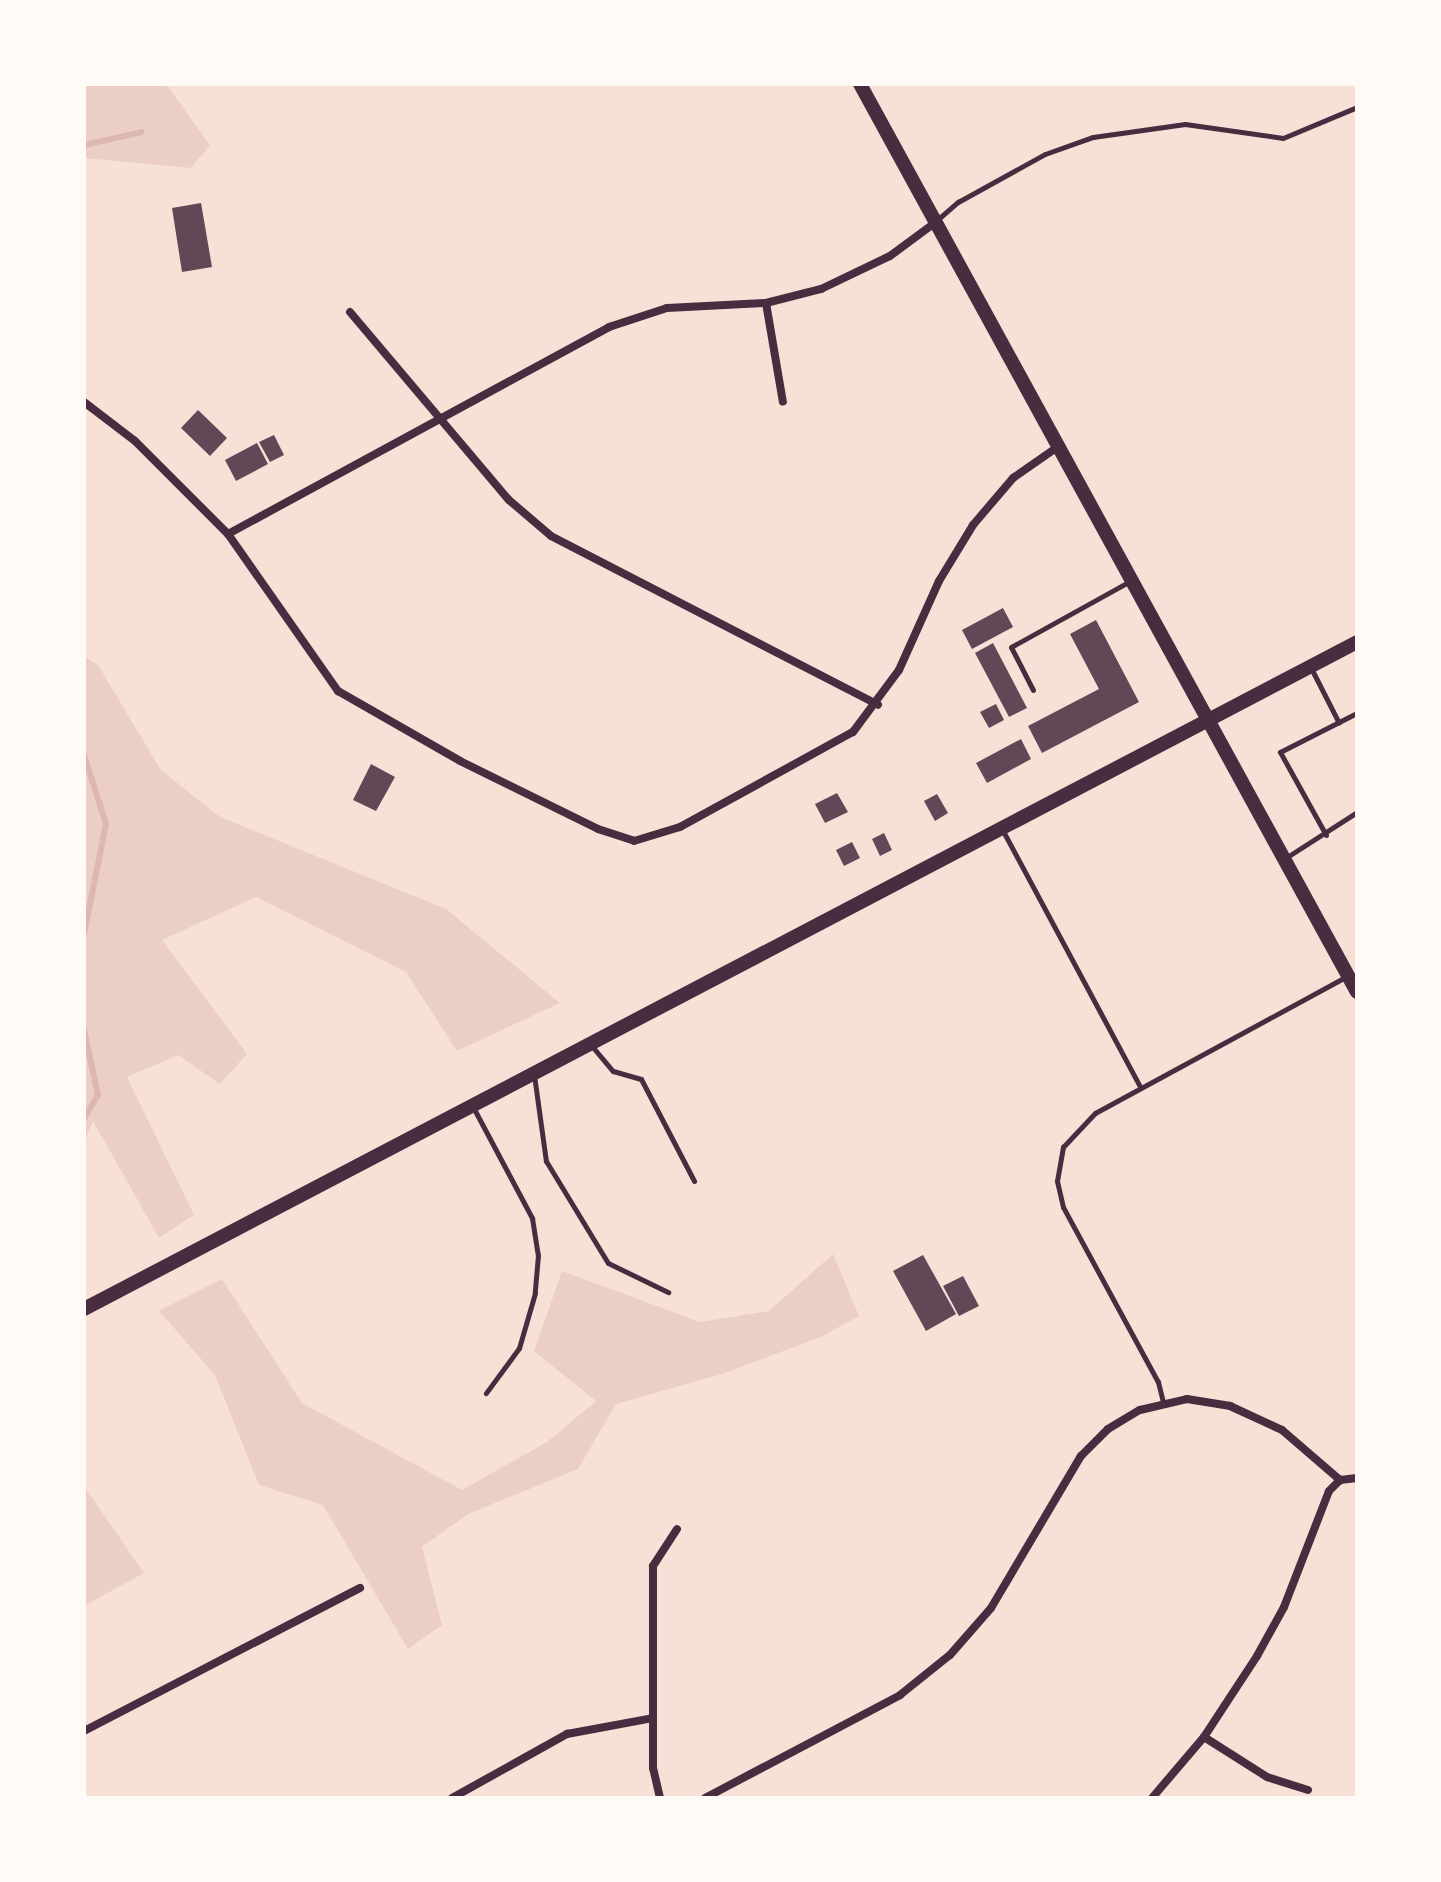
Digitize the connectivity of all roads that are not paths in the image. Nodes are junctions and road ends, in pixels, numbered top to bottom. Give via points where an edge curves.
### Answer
1 (860, 84) edge
2 (1357, 107) edge
3 (936, 222) junction
4 (766, 303) junction
5 (350, 312) dead end
6 (84, 402) edge
7 (783, 402) dead end
8 (441, 418) junction
9 (1059, 446) junction
10 (228, 534) junction
11 (1131, 580) junction
12 (1357, 642) edge
13 (1310, 667) junction
14 (1033, 690) dead end
15 (878, 705) junction
16 (1357, 713) edge
17 (1208, 720) junction
18 (1339, 723) junction
19 (1357, 812) edge
20 (1002, 829) junction
21 (1326, 835) junction
22 (1284, 859) junction
23 (1348, 976) junction
24 (1357, 992) edge
25 (590, 1044) junction
26 (534, 1074) junction
27 (1140, 1087) junction
28 (473, 1106) junction
29 (694, 1181) dead end
30 (668, 1292) dead end
31 (84, 1309) edge
32 (486, 1393) dead end
33 (1163, 1402) junction
34 (1357, 1478) edge
35 (1340, 1480) junction
36 (677, 1529) dead end
37 (360, 1588) dead end
38 (653, 1718) junction
39 (84, 1731) edge
40 (1204, 1737) junction
41 (1308, 1790) dead end
42 (452, 1798) edge
43 (660, 1798) edge
44 (705, 1798) edge
45 (1152, 1798) edge

1 - 3 street
2 - 3 lane via 1283,138 1185,124 1093,137 1045,154 958,202
3 - 4 street via 848,278
3 - 9 street
4 - 7 street
4 - 8 street via 641,314
5 - 8 street
6 - 10 street via 135,441
8 - 10 street
8 - 15 street via 509,500 563,544
9 - 11 street
9 - 15 street via 1013,478 973,525
10 - 15 street via 321,671 348,699 474,768 598,829 634,841 680,827 813,758 853,732
11 - 14 lane via 1011,647
11 - 17 street
12 - 13 street
13 - 17 street
13 - 18 lane
16 - 18 lane
17 - 20 street
17 - 22 street
18 - 21 lane via 1280,752
19 - 21 lane
20 - 25 street
20 - 27 lane
21 - 22 lane
22 - 23 street
23 - 24 street
23 - 27 lane
25 - 26 street
25 - 29 lane via 613,1071 641,1079
26 - 28 street
26 - 30 lane via 546,1161 608,1263
27 - 33 lane via 1070,1135 1059,1157 1057,1181 1063,1207 1158,1382
28 - 31 street
28 - 32 lane via 532,1218 538,1255 535,1293 519,1348
33 - 35 street via 1207,1401 1254,1414 1318,1456
33 - 44 street via 1108,1429 1081,1456 991,1608 950,1655 900,1695
34 - 35 street
35 - 40 street via 1329,1491 1284,1607
36 - 38 street via 653,1566
37 - 39 street
38 - 42 street via 567,1734
38 - 43 street via 653,1768
40 - 41 street via 1267,1777
40 - 45 street

